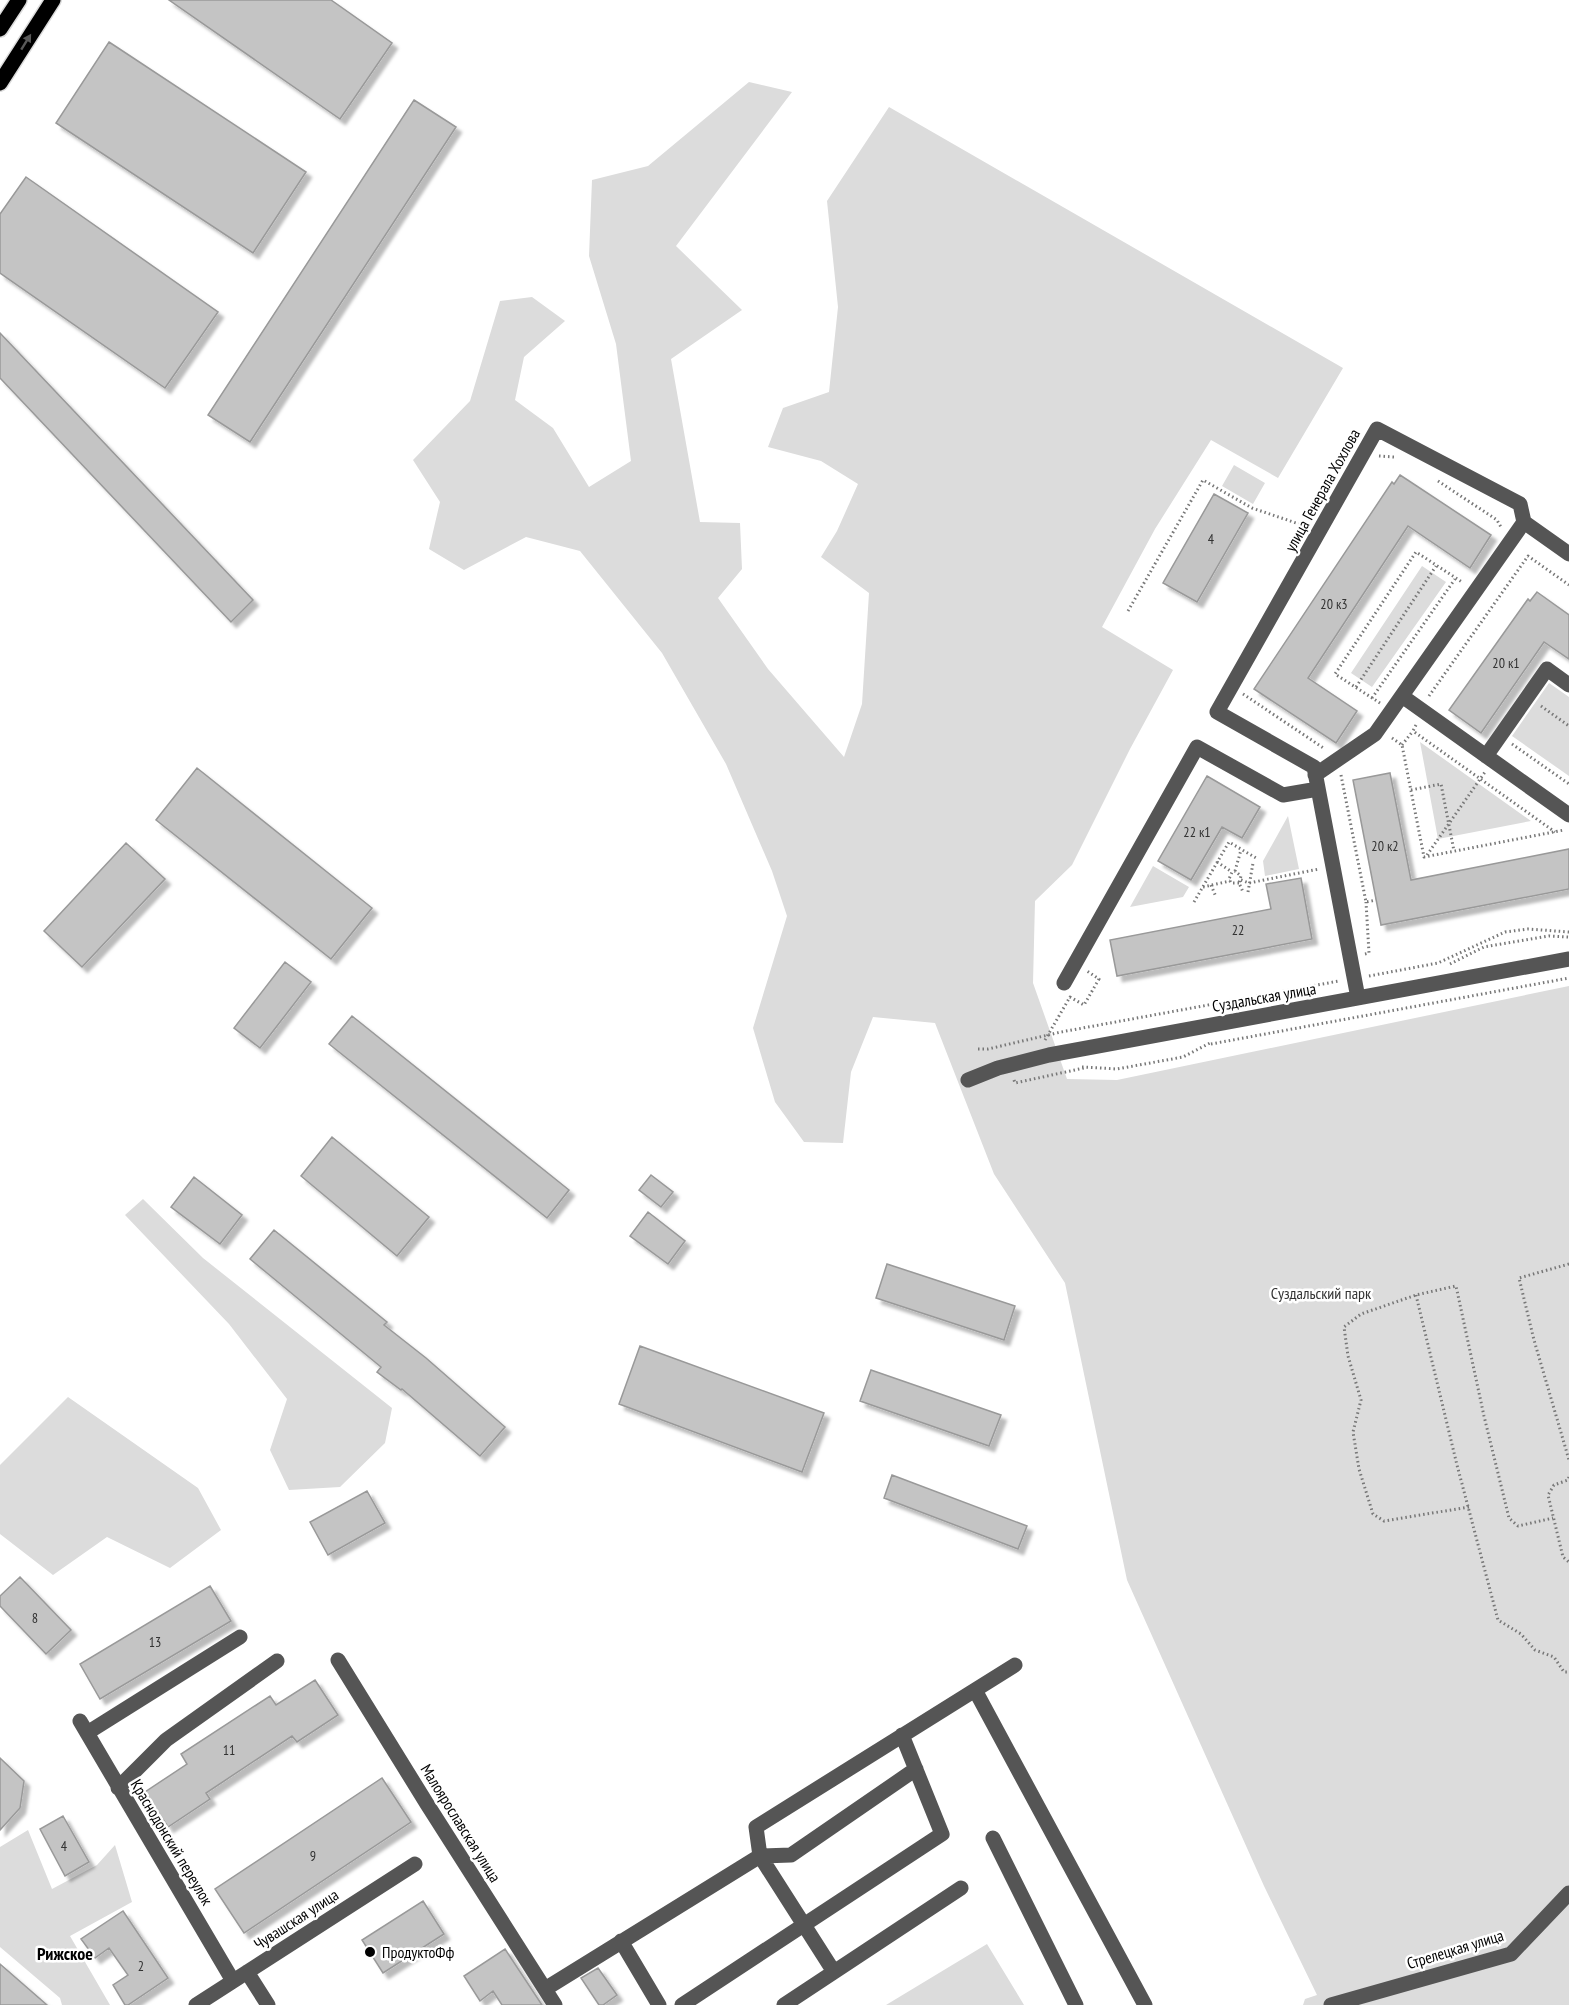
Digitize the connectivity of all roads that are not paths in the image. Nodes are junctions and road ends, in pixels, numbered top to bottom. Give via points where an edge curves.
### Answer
1 (18, 0) edge
2 (53, 0) edge
3 (0, 29) edge
4 (0, 83) edge
5 (1524, 522) junction
6 (1569, 554) edge
7 (1569, 685) edge
8 (1402, 696) junction
9 (1489, 758) junction
10 (1317, 782) junction
11 (1569, 815) edge
12 (1569, 958) edge
13 (1064, 983) dead end
14 (1358, 998) junction
15 (968, 1080) dead end
16 (240, 1637) dead end
17 (338, 1660) dead end
18 (277, 1661) dead end
19 (1015, 1665) dead end
20 (975, 1689) junction
21 (902, 1736) junction
22 (916, 1769) junction
23 (118, 1788) junction
24 (993, 1838) dead end
25 (760, 1856) junction
26 (415, 1864) dead end
27 (961, 1888) dead end
28 (1569, 1893) edge
29 (804, 1925) junction
30 (621, 1941) junction
31 (247, 1972) junction
32 (834, 1972) junction
33 (233, 1981) junction
34 (545, 1989) junction
35 (196, 2005) edge
36 (268, 2005) edge
37 (555, 2005) edge
38 (659, 2005) edge
39 (682, 2005) edge
40 (784, 2005) edge
41 (1076, 2005) edge
42 (1145, 2005) edge
43 (1330, 2005) edge

1 - 3 main road
4 -> 2 main road
5 - 6 street, улица Генерала Хохлова
5 - 8 street
5 - 10 street, улица Генерала Хохлова via 1520,504 1377,429 1217,712 1314,767
7 - 9 street via 1547,669 1500,735
8 - 9 street
8 - 10 street via 1375,734 1339,759
9 - 11 street
10 - 13 street via 1283,795 1197,747
10 - 14 street
12 - 14 street, Суздальская улица
14 - 15 street, Суздальская улица via 1049,1055
16 - 23 street, Краснодонский переулок via 83,1727
17 - 34 street, Малоярославская улица
18 - 23 street via 166,1740
19 - 20 street
20 - 21 street
20 - 42 street
21 - 22 street
21 - 25 street via 756,1827
22 - 25 street via 791,1855
22 - 29 street via 942,1834
23 - 33 street, Краснодонский переулок
24 - 41 street
25 - 29 street
25 - 30 street
26 - 31 street, Чувашская улица
27 - 32 street
28 - 43 street, Стрелецкая улица via 1511,1954
29 - 32 street
29 - 39 street
30 - 34 street
30 - 38 street
31 - 33 street, Чувашская улица
31 - 36 street
32 - 40 street
33 - 35 street, Чувашская улица
34 - 37 street, Малоярославская улица

